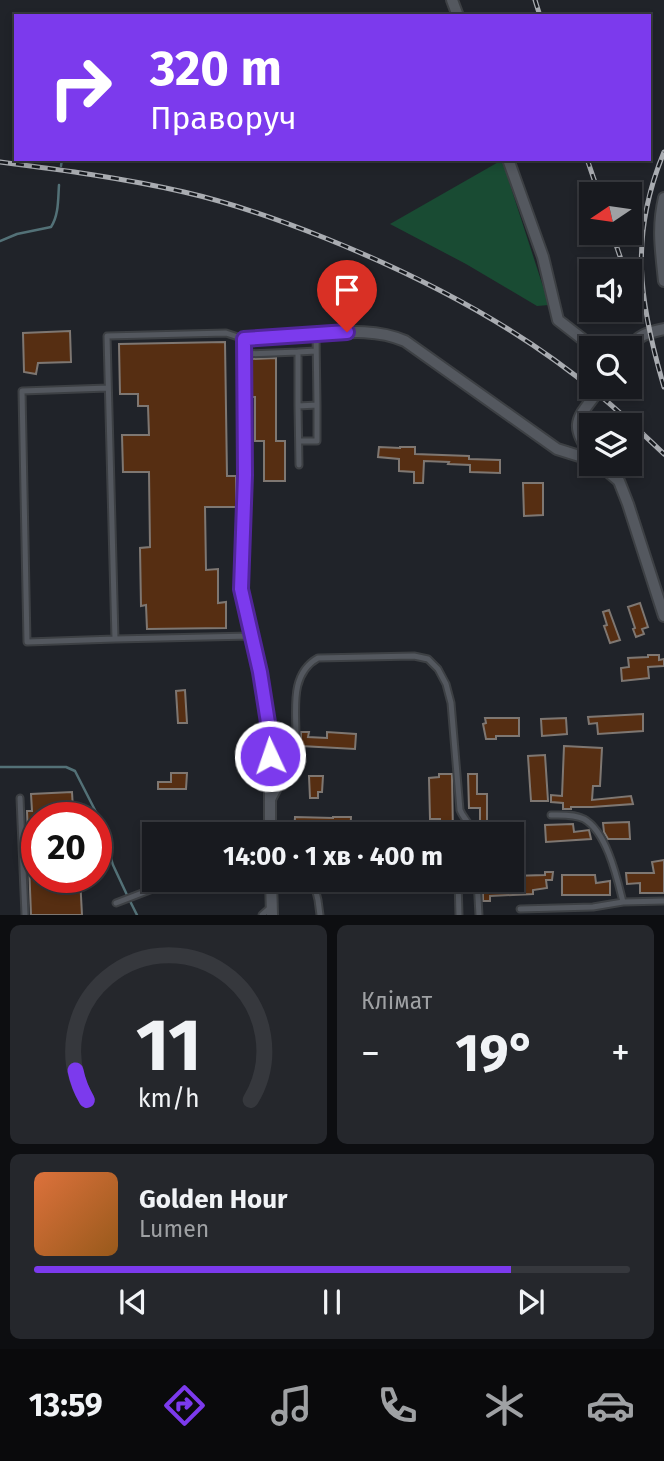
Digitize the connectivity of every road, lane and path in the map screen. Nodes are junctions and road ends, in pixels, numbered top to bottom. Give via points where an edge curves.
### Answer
1 (509, 161) edge
2 (664, 198) edge
3 (664, 281) edge
4 (664, 329) edge
5 (310, 335) junction
6 (579, 336) edge
7 (640, 336) edge
8 (244, 339) junction
9 (316, 351) junction
10 (298, 352) junction
11 (244, 354) junction
12 (108, 388) junction
13 (298, 405) junction
14 (317, 405) junction
15 (579, 420) edge
16 (579, 438) edge
17 (299, 441) junction
18 (579, 455) edge
19 (299, 465) dead end
20 (613, 476) edge
21 (664, 616) edge
22 (251, 636) junction
23 (115, 639) junction
24 (270, 756) joint
25 (20, 798) dead end
26 (270, 804) junction
27 (551, 815) dead end
28 (271, 822) edge
29 (469, 822) edge
30 (145, 892) edge
31 (271, 892) edge
32 (316, 892) edge
33 (458, 892) edge
34 (478, 892) edge
35 (664, 901) edge
36 (623, 902) junction
37 (116, 903) dead end
38 (520, 909) dead end
39 (272, 910) edge
40 (25, 915) edge
41 (262, 915) edge
42 (320, 915) edge
43 (459, 915) edge
44 (479, 915) edge

1 - 6 street via 543,257 558,320
2 - 3 street via 659,237
4 - 7 street
5 - 8 lane
5 - 9 lane
5 - 18 street via 363,332 405,341 557,449
8 - 11 lane
8 - 12 lane via 226,333 107,336
9 - 10 lane
9 - 14 lane
10 - 11 lane
10 - 13 lane
11 - 22 lane via 241,589
12 - 23 lane
12 - 23 lane via 22,391 27,642
13 - 14 lane
13 - 17 lane
14 - 17 lane via 317,441
15 - 16 street
17 - 19 lane
20 - 21 street via 628,504
22 - 23 lane
22 - 24 lane
24 - 26 street
25 - 40 lane
26 - 28 street
26 - 29 lane via 295,756 296,693 310,662 318,657 414,656 428,659 446,684 460,810
27 - 36 lane via 583,819 598,833
30 - 37 lane
31 - 39 street
32 - 42 lane
33 - 43 lane
34 - 44 lane
35 - 36 lane
36 - 38 lane
39 - 41 lane

